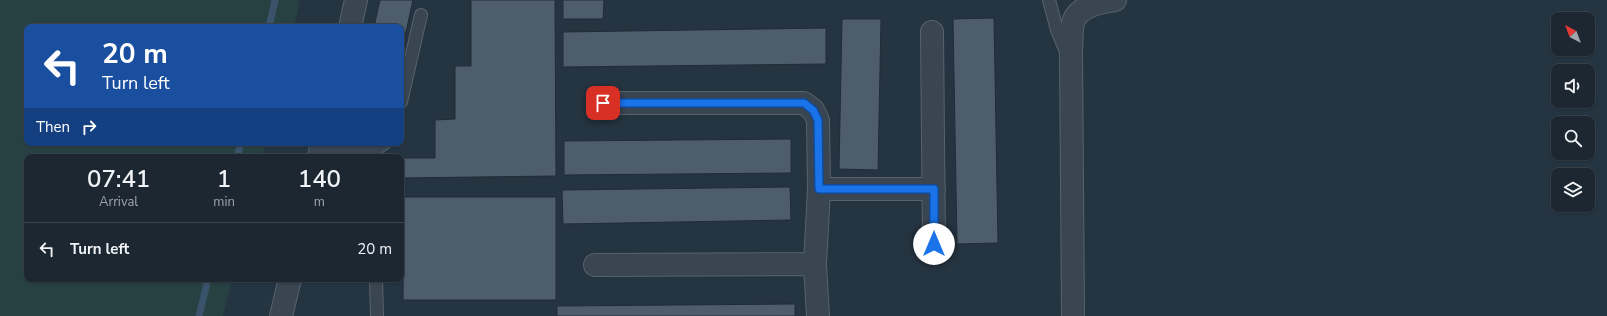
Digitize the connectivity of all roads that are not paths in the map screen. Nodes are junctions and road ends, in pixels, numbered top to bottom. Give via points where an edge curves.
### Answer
1 (356, 0) edge
2 (1049, 0) edge
3 (1115, 0) edge
4 (1082, 6) edge
5 (421, 15) dead end
6 (351, 24) edge
7 (932, 32) dead end
8 (1071, 64) junction
9 (404, 89) edge
10 (603, 103) dead end
11 (380, 146) edge
12 (320, 151) edge
13 (819, 189) junction
14 (934, 189) junction
15 (934, 244) dead end
16 (815, 264) junction
17 (595, 265) dead end
18 (289, 282) edge
19 (376, 282) edge
20 (281, 316) edge
21 (377, 316) edge
22 (818, 316) edge
23 (1073, 316) edge

1 - 6 street
2 - 8 lane via 1057,30
3 - 4 street
4 - 8 street via 1073,22
5 - 9 lane
7 - 14 street
8 - 23 street
10 - 13 street via 804,103 813,110 818,120
11 - 12 lane via 376,149
13 - 14 street
13 - 16 street
14 - 15 street
16 - 17 street
16 - 22 street
18 - 20 street
19 - 21 lane

